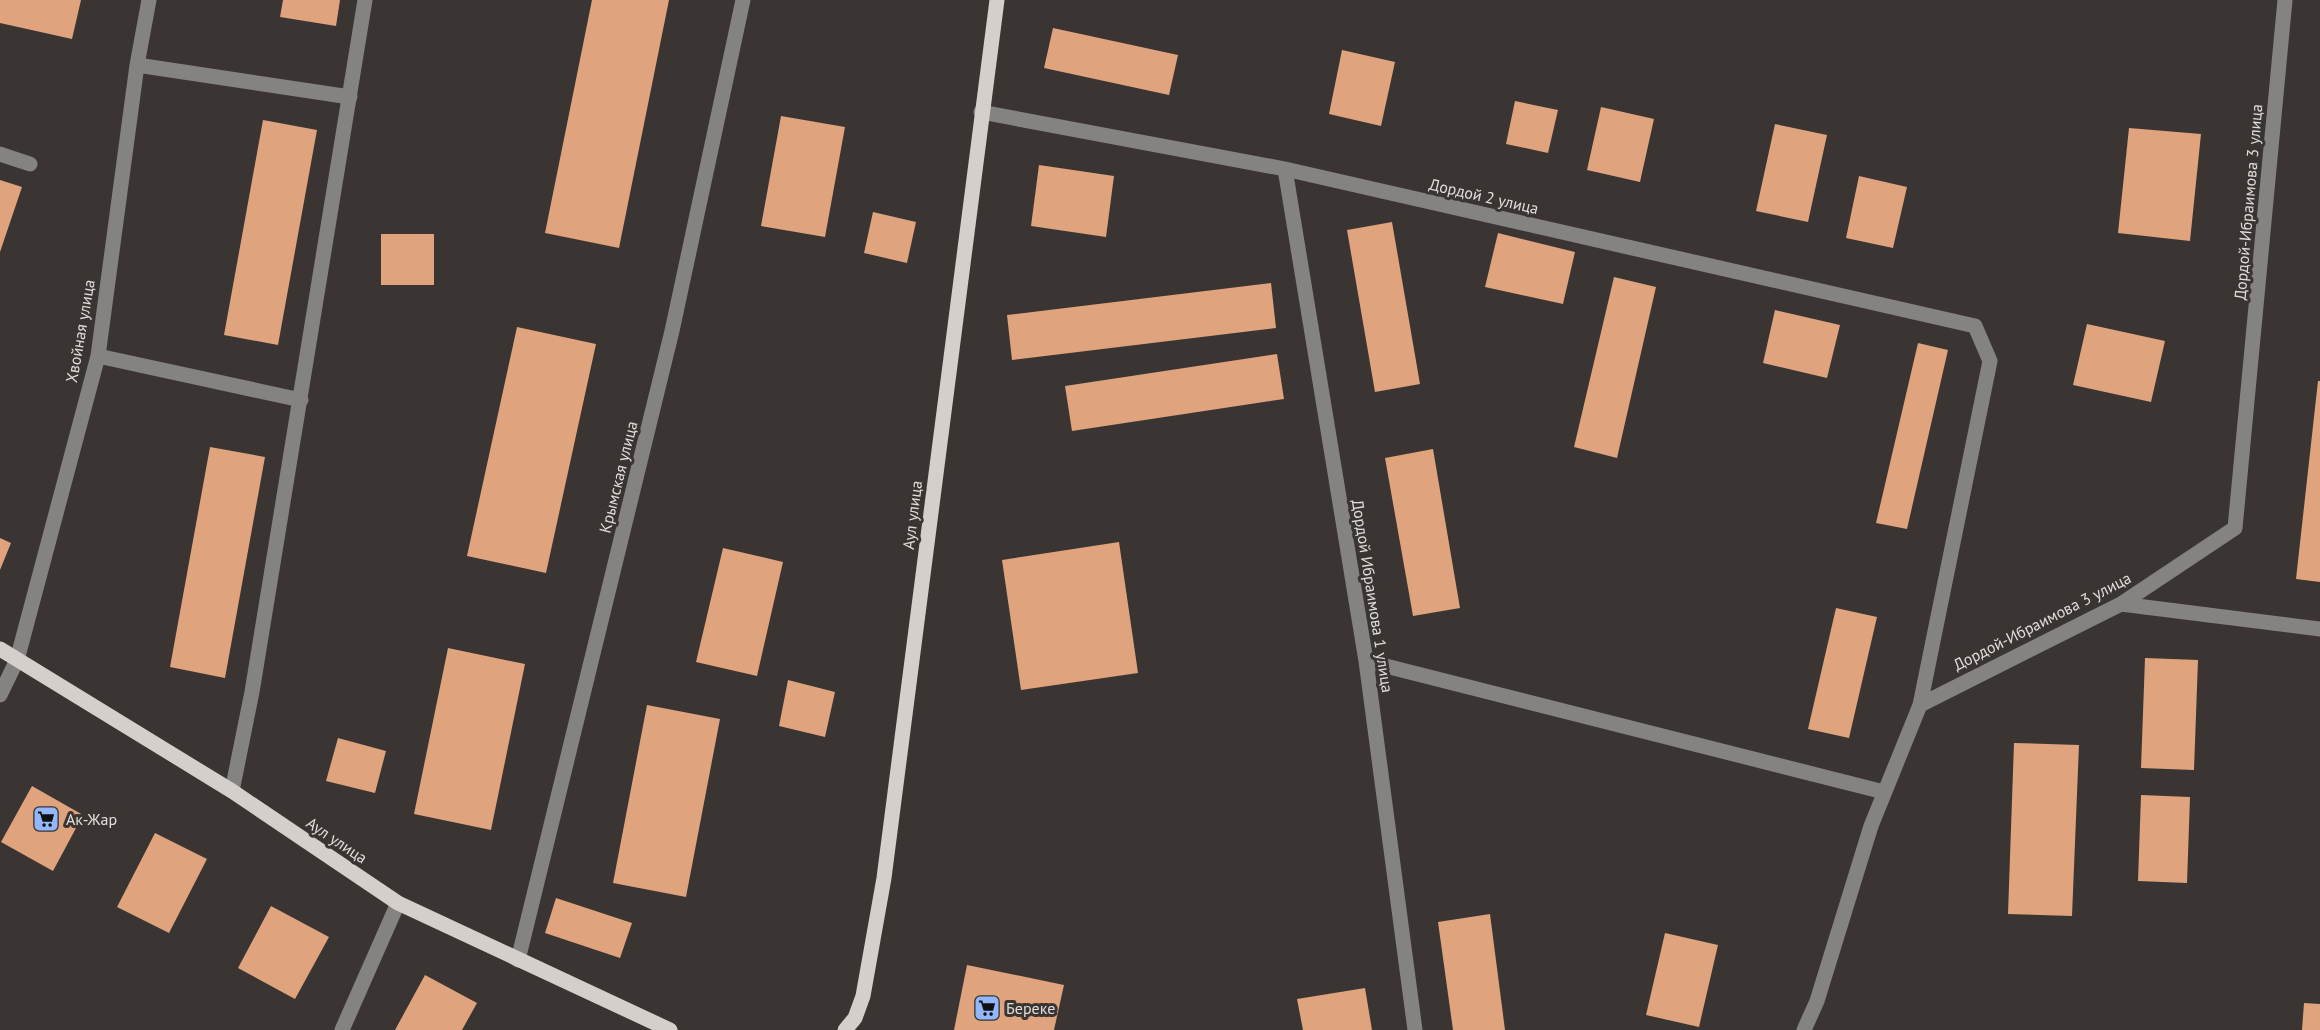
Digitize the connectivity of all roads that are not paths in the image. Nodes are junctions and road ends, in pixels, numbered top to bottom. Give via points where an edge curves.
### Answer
1 (148, 0) edge
2 (365, 0) edge
3 (743, 0) edge
4 (997, 0) edge
5 (2286, 0) edge
6 (137, 65) junction
7 (350, 97) junction
8 (981, 112) junction
9 (0, 154) edge
10 (30, 164) dead end
11 (1285, 169) junction
12 (98, 356) junction
13 (301, 400) junction
14 (2121, 604) junction
15 (2320, 629) edge
16 (0, 649) edge
17 (16, 660) junction
18 (1366, 661) junction
19 (0, 694) edge
20 (1920, 705) junction
21 (232, 791) junction
22 (1884, 792) junction
23 (399, 903) junction
24 (518, 960) junction
25 (342, 1030) edge
26 (670, 1030) edge
27 (845, 1030) edge
28 (1415, 1030) edge
29 (1804, 1030) edge

1 - 6 street, Хвойная улица
2 - 7 street
3 - 24 street, Крымская улица via 672,331
4 - 8 main road, Аул улица
5 - 14 street, Дордой-Ибраимова 3 улица via 2235,528
6 - 7 street
6 - 12 street, Хвойная улица
7 - 13 street
8 - 11 street, Дордой 2 улица
8 - 27 main road, Аул улица via 884,878 862,996 855,1018
9 - 10 street
11 - 18 street, Дордой Ибраимова 1 улица
11 - 20 street, Дордой 2 улица via 1976,326 1990,362
12 - 13 street
12 - 17 street, Хвойная улица
13 - 21 street
14 - 15 street
14 - 20 street, Дордой-Ибраимова 3 улица
16 - 17 main road, Аул улица
17 - 19 street, Хвойная улица
17 - 21 main road, Аул улица
18 - 22 street
18 - 28 street, Дордой Ибраимова 1 улица
20 - 22 street
21 - 23 main road, Аул улица
22 - 29 street via 1817,1001
23 - 24 main road, Аул улица
23 - 25 street
24 - 26 main road, Аул улица

